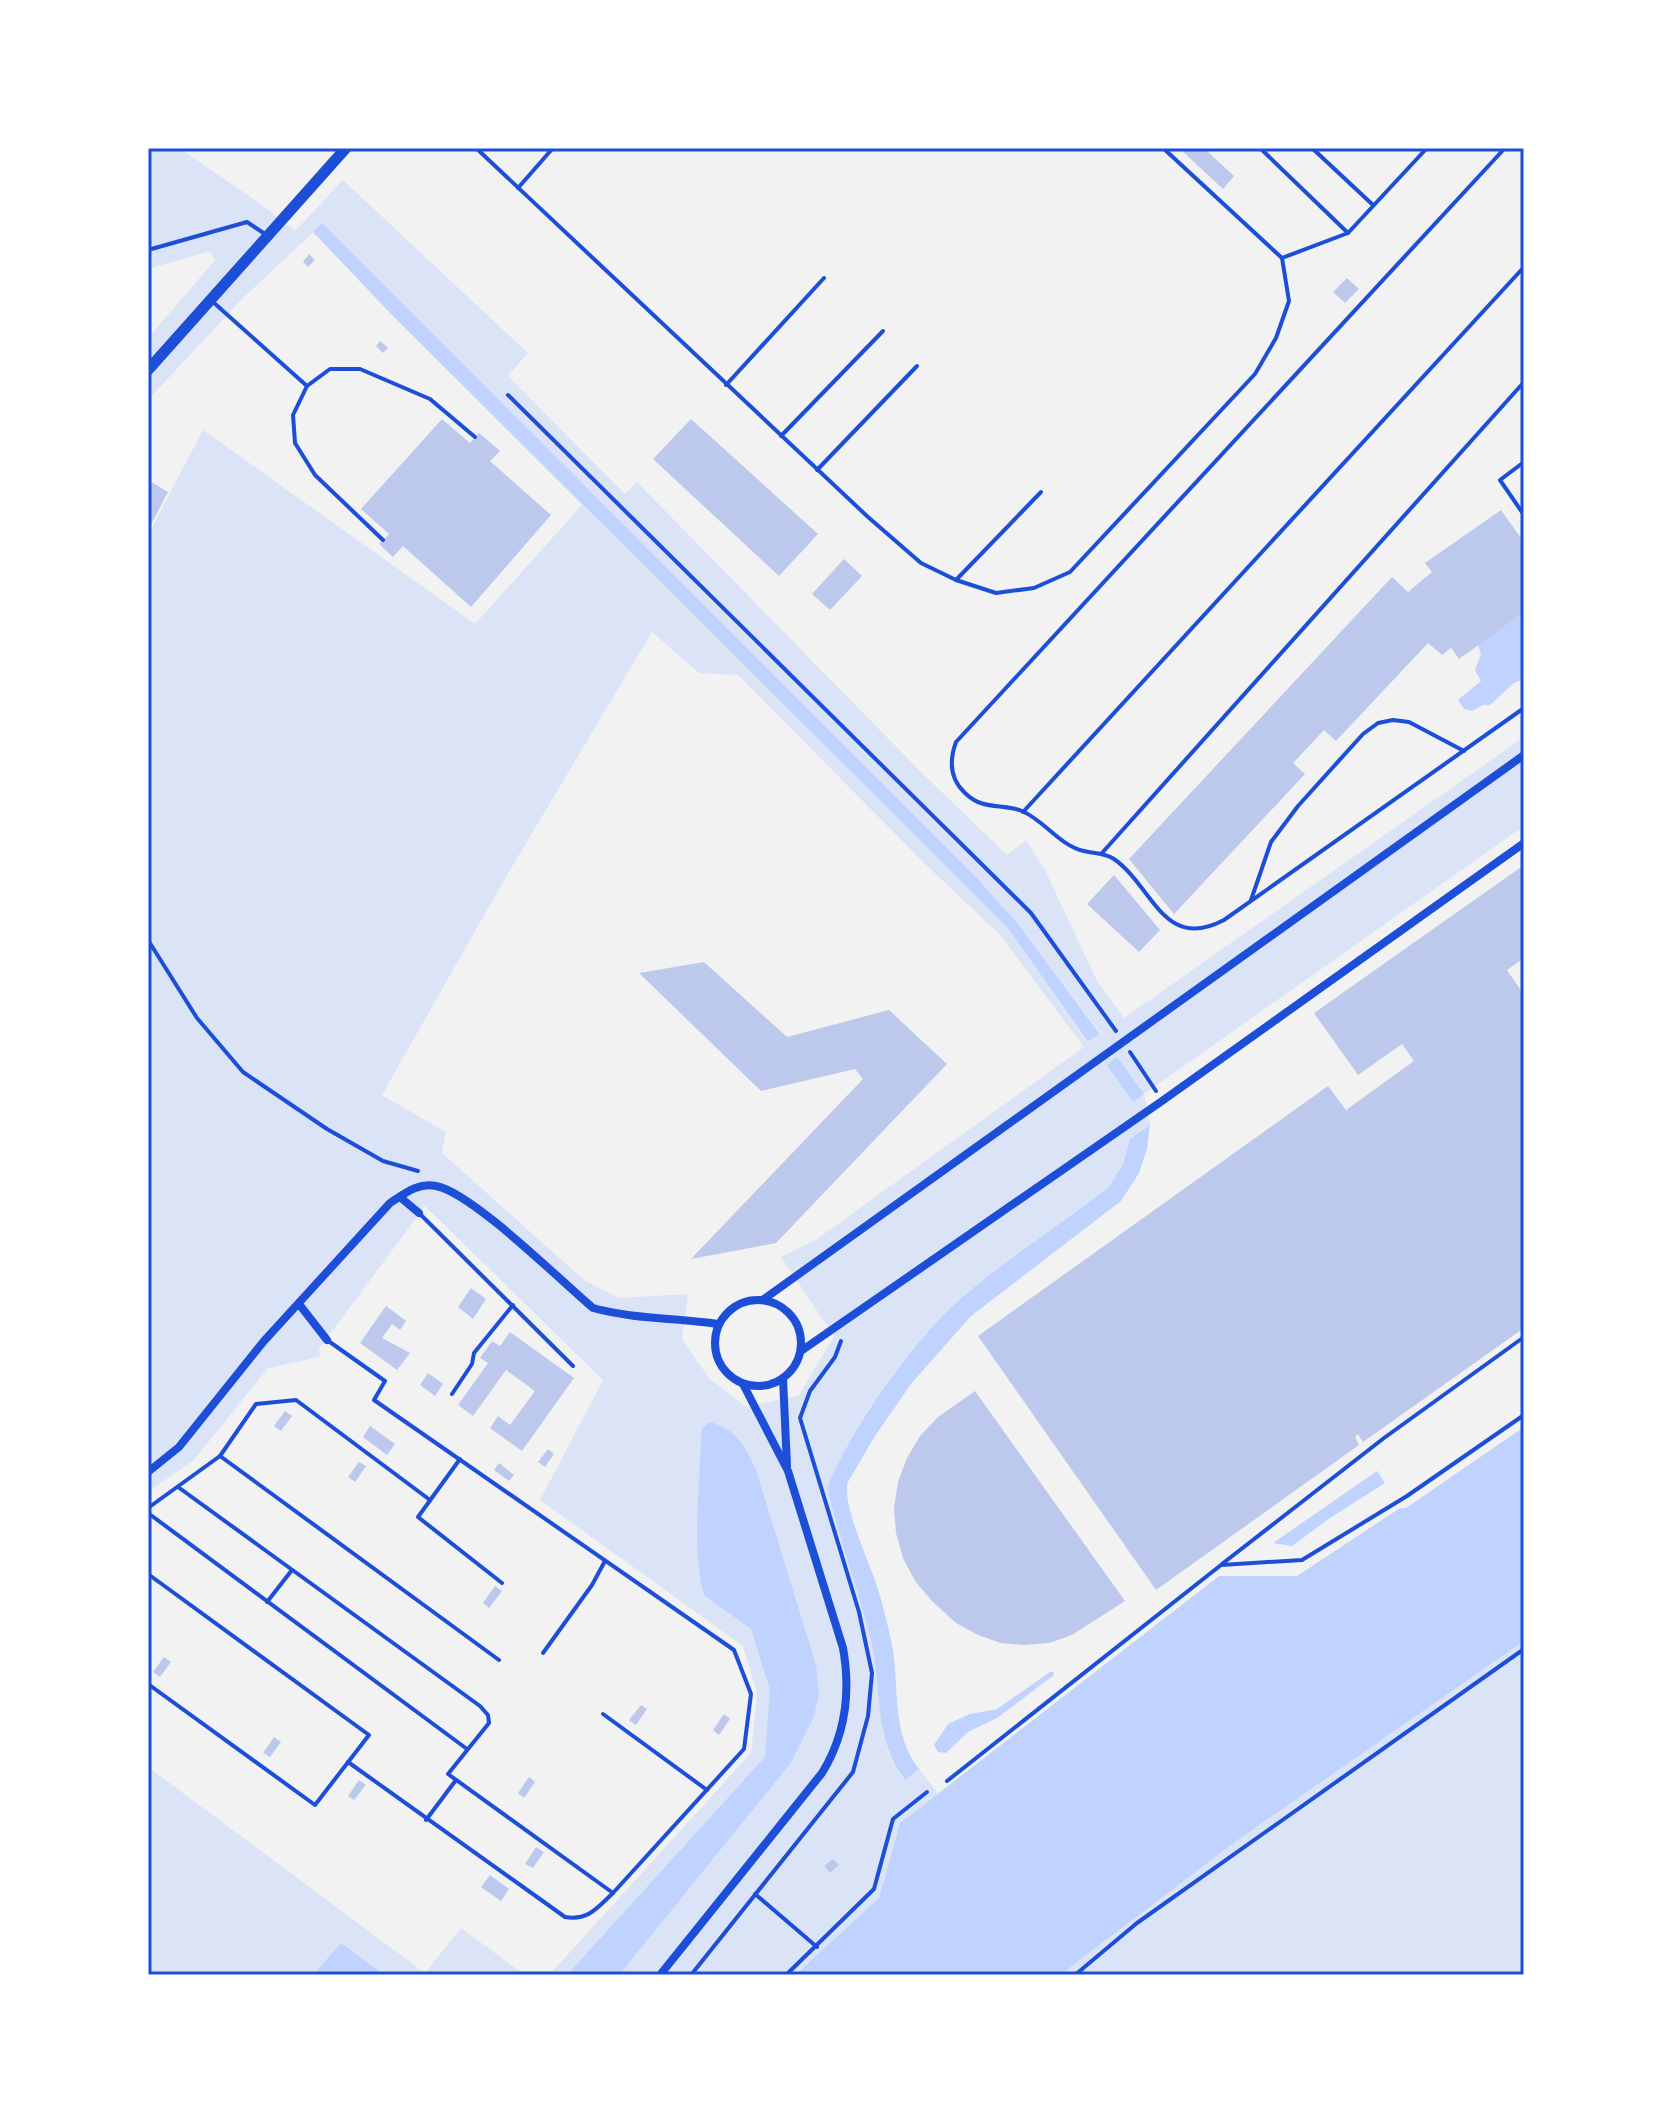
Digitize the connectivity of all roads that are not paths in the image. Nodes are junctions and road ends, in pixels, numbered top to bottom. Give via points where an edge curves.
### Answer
1 (346, 148) edge
2 (476, 148) edge
3 (553, 148) edge
4 (1163, 148) edge
5 (1260, 148) edge
6 (1312, 148) edge
7 (1427, 148) edge
8 (1505, 148) edge
9 (518, 188) junction
10 (1373, 205) junction
11 (1348, 233) junction
12 (267, 236) junction
13 (148, 250) edge
14 (1282, 258) junction
15 (1524, 267) edge
16 (824, 278) dead end
17 (210, 299) junction
18 (883, 331) dead end
19 (917, 366) dead end
20 (148, 370) edge
21 (1524, 382) edge
22 (726, 385) junction
23 (307, 386) junction
24 (781, 436) junction
25 (475, 437) dead end
26 (1524, 462) edge
27 (817, 470) junction
28 (1041, 492) dead end
29 (1524, 515) edge
30 (383, 540) dead end
31 (956, 580) junction
32 (1524, 708) edge
33 (1464, 751) junction
34 (1524, 755) edge
35 (1023, 812) junction
36 (1524, 843) edge
37 (1102, 853) junction
38 (1250, 902) junction
39 (400, 1197) junction
40 (419, 1213) joint
41 (764, 1299) junction
42 (299, 1304) junction
43 (513, 1305) junction
44 (718, 1324) junction
45 (1524, 1337) edge
46 (327, 1340) joint
47 (801, 1351) junction
48 (573, 1366) dead end
49 (783, 1378) junction
50 (743, 1384) junction
51 (452, 1394) dead end
52 (1524, 1415) edge
53 (220, 1456) junction
54 (460, 1459) junction
55 (788, 1471) junction
56 (148, 1472) edge
57 (178, 1487) junction
58 (430, 1500) junction
59 (148, 1511) edge
60 (605, 1561) junction
61 (1221, 1565) junction
62 (292, 1570) junction
63 (148, 1574) edge
64 (502, 1583) dead end
65 (267, 1602) junction
66 (1524, 1649) edge
67 (543, 1653) dead end
68 (499, 1660) dead end
69 (148, 1684) edge
70 (603, 1714) dead end
71 (467, 1749) junction
72 (348, 1762) junction
73 (456, 1780) junction
74 (947, 1781) dead end
75 (707, 1790) junction
76 (426, 1820) junction
77 (613, 1893) junction
78 (660, 1975) edge
79 (1075, 1975) edge

1 - 12 street
2 - 9 lane
3 - 9 lane
4 - 14 lane
5 - 11 lane
6 - 10 lane
7 - 10 lane
8 - 35 lane via 956,742 951,768 957,785 990,808
9 - 22 lane
10 - 11 lane
11 - 14 lane
12 - 13 lane via 247,222
12 - 17 street
14 - 31 lane via 1289,301 1255,374 1070,572 1034,588 996,593
15 - 35 lane
16 - 22 lane
17 - 20 street
17 - 23 lane
18 - 24 lane
19 - 27 lane
21 - 37 lane
22 - 24 lane
23 - 25 lane via 330,369 360,369 430,399
23 - 30 lane via 293,415 295,443 315,475
24 - 27 lane
26 - 29 lane via 1500,480
27 - 31 lane via 921,563
28 - 31 lane
32 - 33 lane
33 - 38 lane
33 - 38 lane via 1409,722 1378,723 1271,842
34 - 41 street
35 - 37 lane via 1066,843
36 - 47 street
37 - 38 lane via 1129,873 1161,914 1183,927 1205,930
39 - 40 street
39 - 42 street
39 - 44 street via 425,1185 464,1198 593,1308
40 - 43 lane
41 - 44 street via 737,1304
41 - 47 street via 778,1303 797,1323
42 - 46 street
42 - 56 street via 179,1447
43 - 48 lane
43 - 51 lane via 474,1353
44 - 50 street via 715,1353 721,1366
45 - 61 lane
46 - 54 lane via 385,1381 374,1400
47 - 49 street
49 - 50 street via 757,1386
49 - 55 street
50 - 55 street
52 - 61 lane via 1302,1560
53 - 57 lane
53 - 58 lane via 256,1404 296,1400
53 - 68 lane
54 - 58 lane
54 - 60 lane
55 - 78 street via 843,1648 844,1721 836,1749 817,1780
57 - 59 lane
57 - 62 lane
58 - 64 lane via 418,1517
59 - 65 lane
60 - 67 lane
60 - 75 lane via 734,1650 751,1694 744,1749
61 - 74 lane
62 - 65 lane
62 - 71 lane via 480,1706 489,1723
63 - 72 lane via 369,1735
65 - 71 lane
66 - 79 lane via 1137,1923
69 - 72 lane via 315,1805
70 - 75 lane
71 - 73 lane via 448,1774
72 - 76 lane
73 - 76 lane
73 - 77 lane
75 - 77 lane
76 - 77 lane via 565,1917 589,1916

